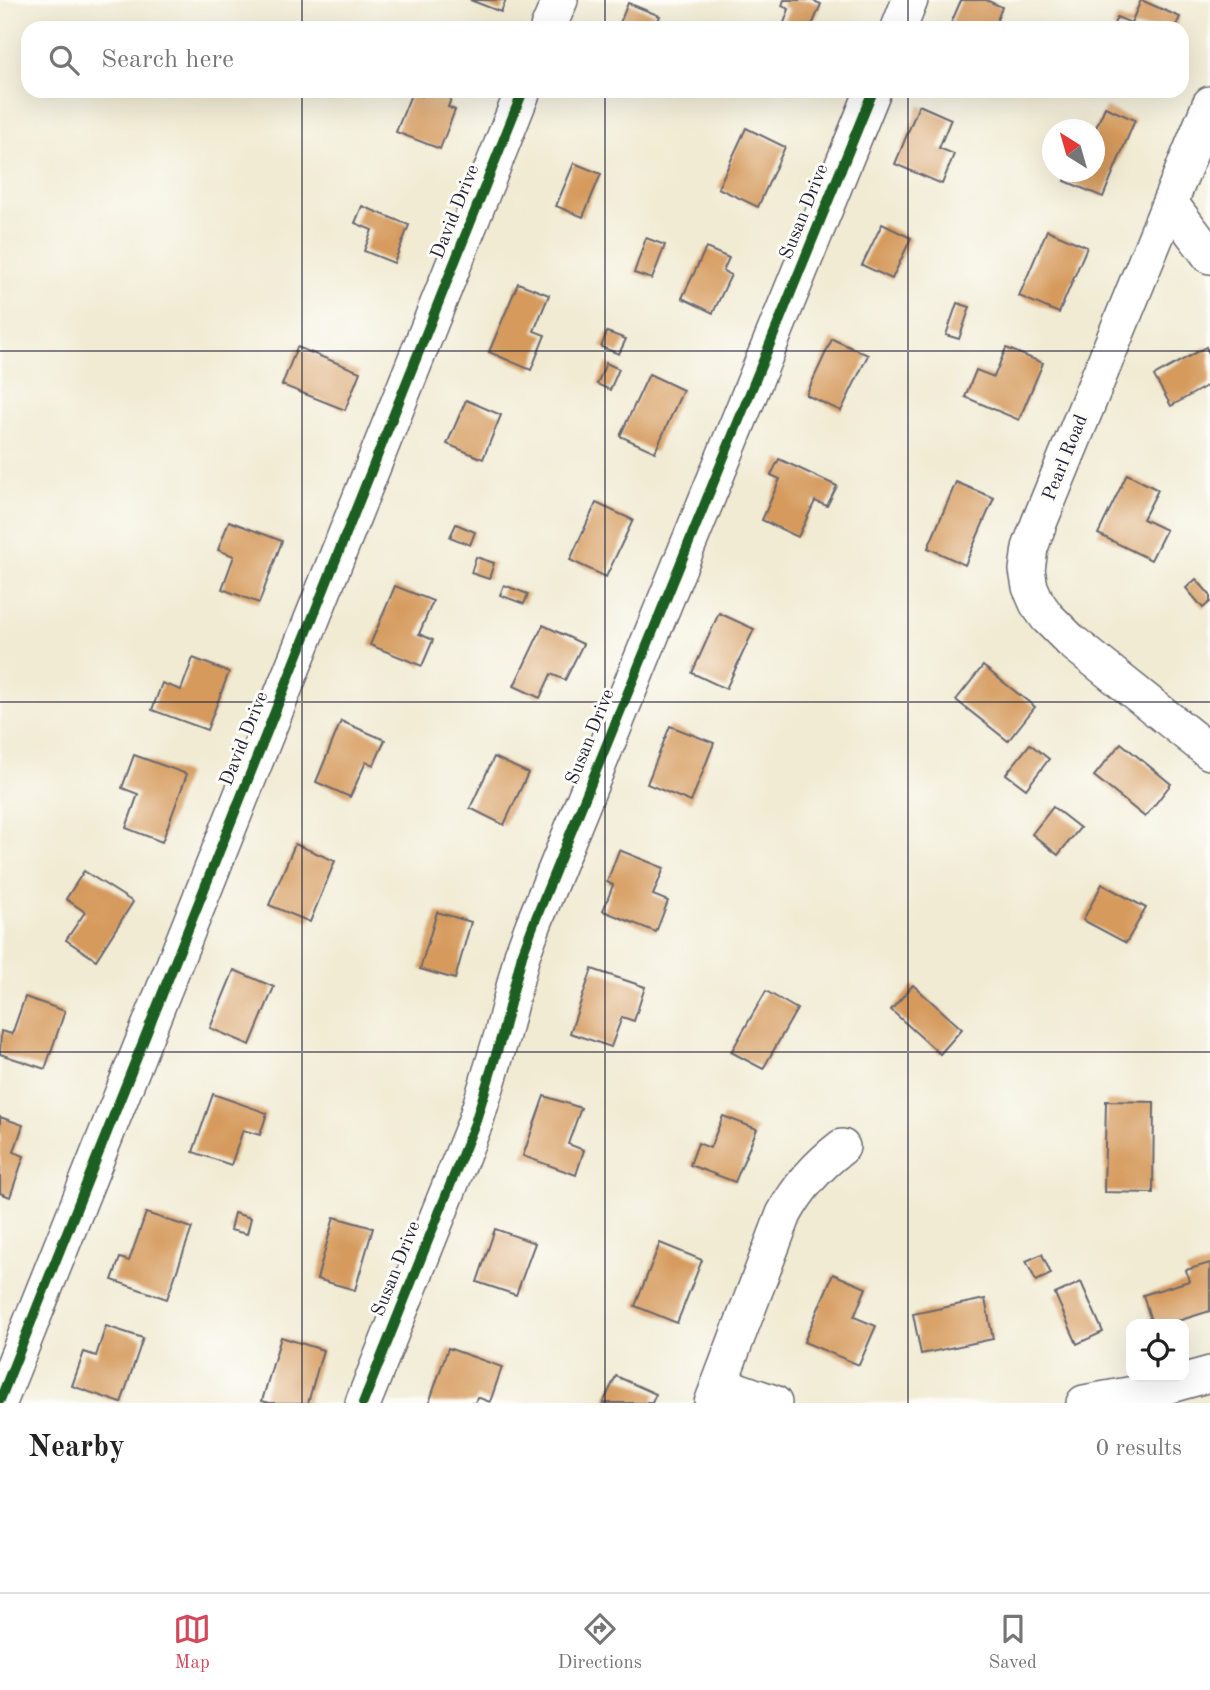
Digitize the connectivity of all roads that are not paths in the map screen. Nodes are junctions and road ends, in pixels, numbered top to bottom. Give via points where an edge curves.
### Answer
1 (560, 0) edge
2 (910, 0) edge
3 (551, 21) edge
4 (902, 21) edge
5 (520, 98) edge
6 (870, 98) edge
7 (1210, 104) edge
8 (1170, 203) junction
9 (1210, 256) edge
10 (1210, 752) edge
11 (842, 1147) dead end
12 (1210, 1374) edge
13 (716, 1394) edge
14 (0, 1400) edge
15 (363, 1403) edge
16 (774, 1403) edge
17 (1084, 1403) edge

1 - 3 street
2 - 4 street
5 - 14 street, David Drive
6 - 15 street, Susan Drive via 534,923 475,1123
7 - 8 street, Pearl Road
8 - 9 street
8 - 10 street, Pearl Road via 1039,523 1027,570 1037,603 1057,629
11 - 13 street via 806,1179 783,1214
12 - 17 street
13 - 16 street

